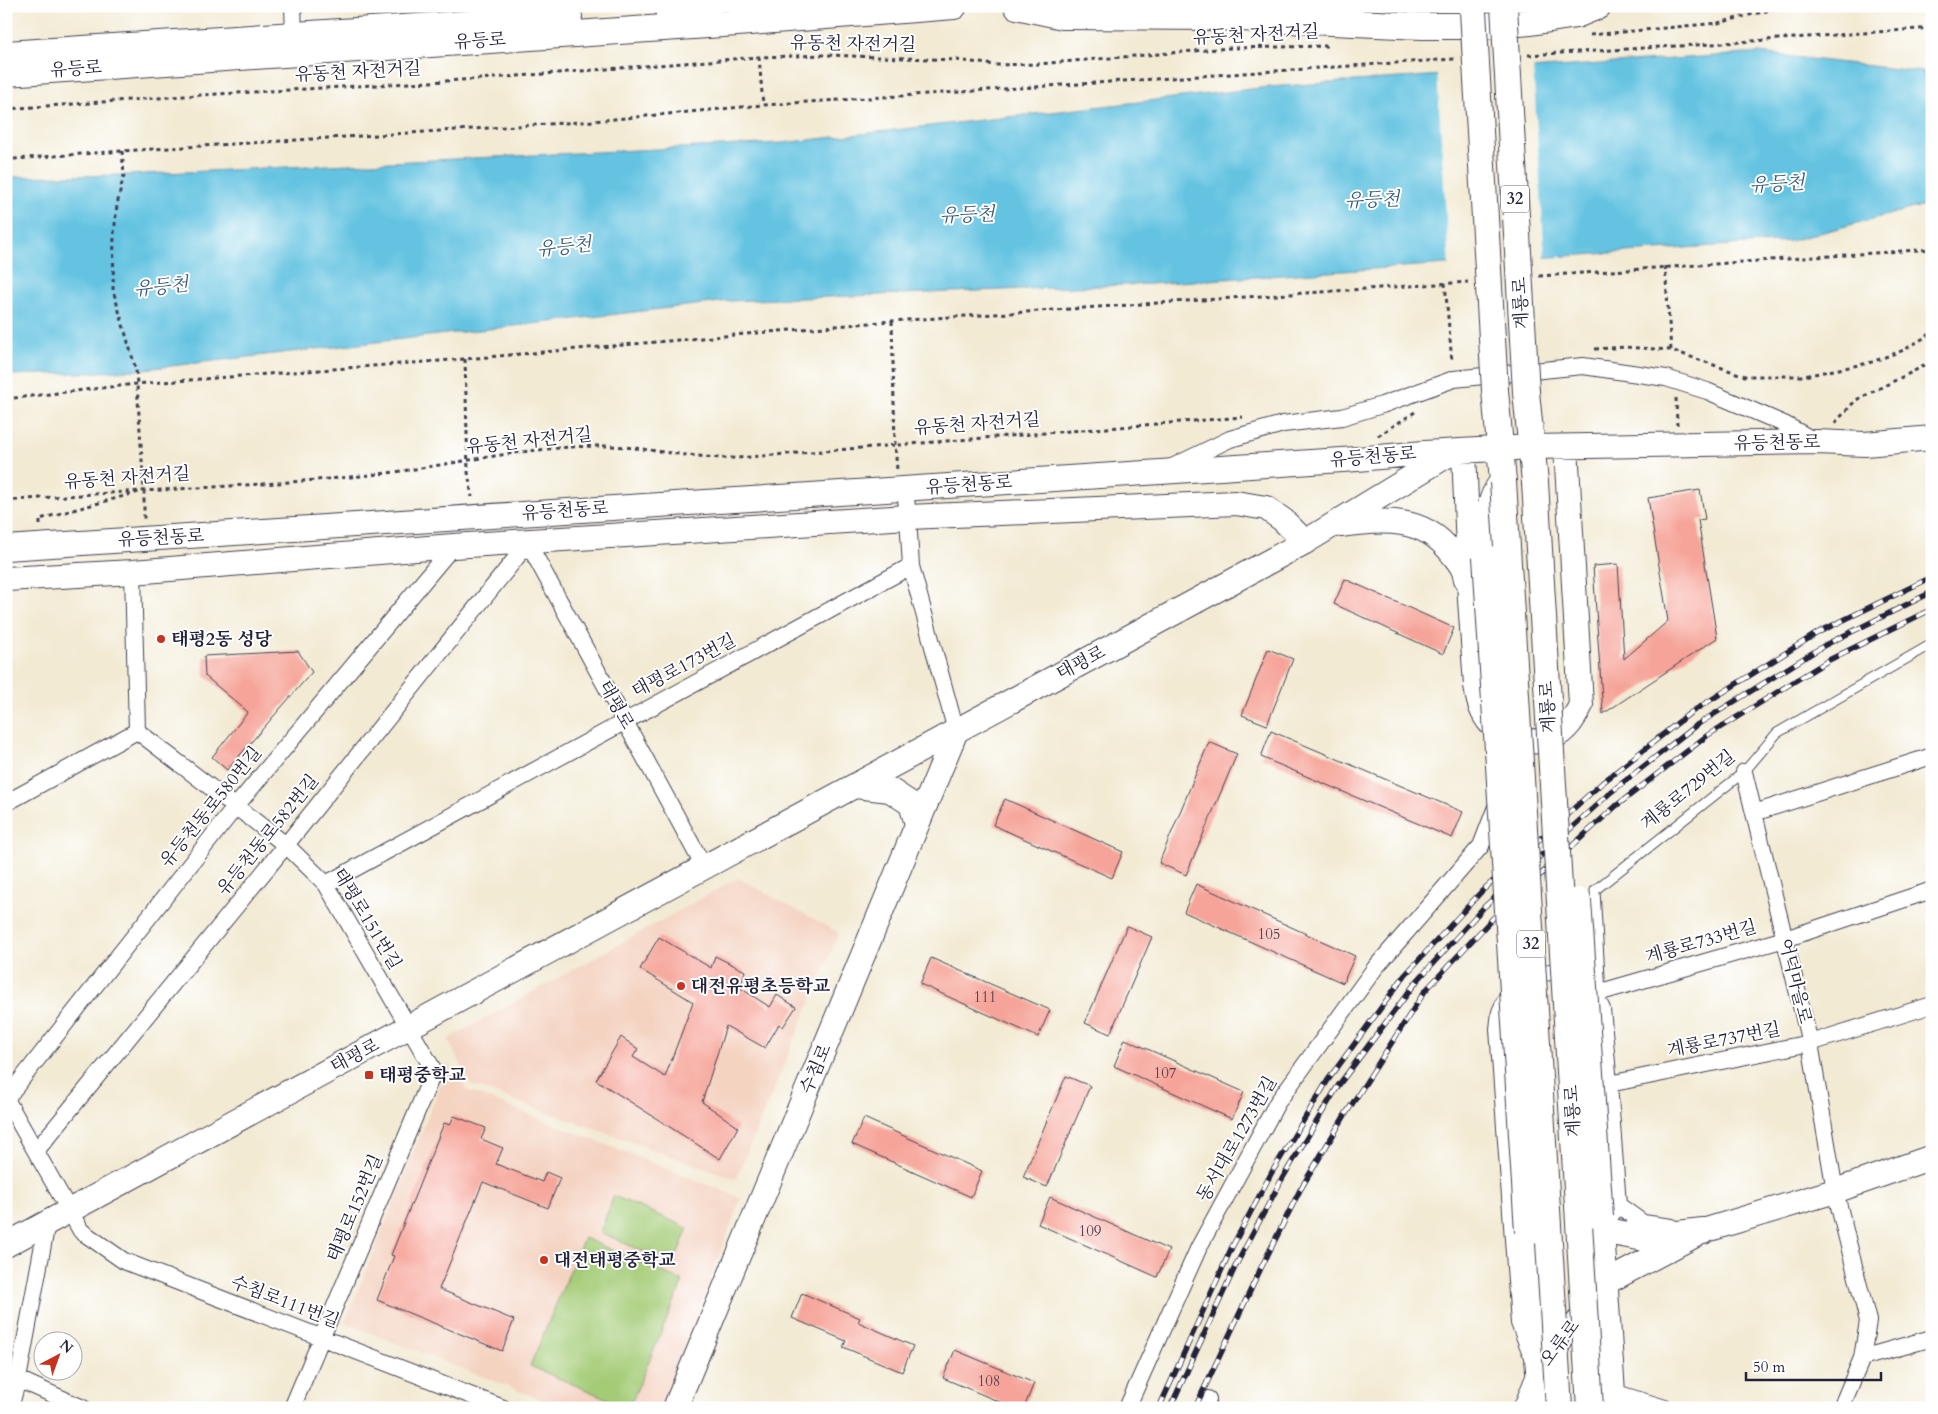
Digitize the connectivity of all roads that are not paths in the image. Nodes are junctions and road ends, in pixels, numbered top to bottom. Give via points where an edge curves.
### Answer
1 (293, 6) edge
2 (710, 6) edge
3 (954, 6) edge
4 (1017, 6) edge
5 (1504, 6) edge
6 (1598, 6) edge
7 (1473, 8) edge
8 (736, 15) edge
9 (294, 35) junction
10 (6, 54) edge
11 (6, 73) edge
12 (1932, 438) edge
13 (1817, 442) junction
14 (1566, 447) junction
15 (1532, 448) junction
16 (1500, 449) junction
17 (1458, 452) junction
18 (1163, 472) junction
19 (901, 480) junction
20 (1503, 480) junction
21 (1535, 482) junction
22 (908, 517) junction
23 (1332, 526) junction
24 (1305, 542) junction
25 (528, 543) junction
26 (453, 546) junction
27 (6, 548) edge
28 (911, 566) junction
29 (133, 572) junction
30 (6, 579) edge
31 (1470, 600) junction
32 (1932, 644) edge
33 (625, 720) junction
34 (138, 731) junction
35 (956, 731) junction
36 (1521, 741) junction
37 (1932, 756) edge
38 (1744, 772) junction
39 (854, 786) junction
40 (6, 804) edge
41 (237, 805) junction
42 (1754, 814) junction
43 (917, 824) junction
44 (286, 845) junction
45 (704, 867) junction
46 (326, 884) junction
47 (1932, 890) edge
48 (1785, 939) junction
49 (1598, 993) junction
50 (1932, 1005) edge
51 (408, 1028) junction
52 (1810, 1043) junction
53 (1610, 1084) junction
54 (6, 1099) edge
55 (36, 1151) junction
56 (1932, 1157) edge
57 (1835, 1191) junction
58 (69, 1211) junction
59 (1606, 1217) junction
60 (47, 1223) junction
61 (1703, 1231) junction
62 (6, 1245) edge
63 (1605, 1284) junction
64 (322, 1338) junction
65 (1932, 1338) edge
66 (1862, 1358) junction
67 (1539, 1372) junction
68 (18, 1379) junction
69 (1613, 1400) edge
70 (10, 1408) edge
71 (83, 1408) edge
72 (292, 1408) edge
73 (503, 1408) edge
74 (675, 1408) edge
75 (1127, 1408) edge
76 (1524, 1408) edge
77 (1542, 1408) edge
78 (1559, 1408) edge
79 (1590, 1408) edge
80 (1665, 1408) edge
81 (1841, 1408) edge

1 - 9 street
2 - 9 main road, 유등로
3 - 8 main road, 유등로
4 - 6 main road via 1062,16 1218,17 1422,26 1531,22 1576,15
5 - 15 main road, 계룡로 / 32, bridge
7 - 16 main road, 계룡로 / 32, bridge
8 - 11 main road, 유등로
9 - 10 main road, 유등로
12 - 13 main road, 유등천동로 via 1865,444
13 - 14 main road, 유등천동로
13 - 18 street via 1707,391 1666,378 1583,366 1454,379 1342,417 1283,424 1230,439
14 - 15 main road, 유등천동로
14 - 36 main road via 1582,705 1573,721 1555,736
15 - 16 main road, 유등천동로
15 - 21 main road, 계룡로 / 32
16 - 17 main road, 유등천동로
16 - 20 main road, 계룡로 / 32
17 - 18 main road, 유등천동로
17 - 23 main road, 태평로
17 - 31 main road
18 - 19 main road, 유등천동로
19 - 22 street
19 - 27 main road, 유등천동로
20 - 67 main road, bridge via 1494,492 1487,520 1486,557
20 - 78 main road, 계룡로 / 32, bridge
21 - 59 main road, bridge via 1549,495
21 - 79 main road, 계룡로 / 32, bridge
22 - 24 main road, 유등천동로 via 1236,503 1266,508
22 - 25 main road, 유등천동로
22 - 28 street
23 - 24 main road, 태평로
23 - 31 main road via 1379,520 1424,529 1443,542 1464,568
24 - 35 main road, 태평로
25 - 26 main road, 유등천동로
25 - 33 street, 태평로
25 - 44 street, 유등천동로582번길
26 - 29 main road, 유등천동로
26 - 41 street, 유등천동로580번길
28 - 33 street, 태평로173번길
28 - 35 street
29 - 30 main road, 유등천동로
29 - 34 street, 유등천동로
31 - 36 main road via 1476,685 1483,712 1504,734
32 - 38 lane, 계룡로729번길 via 1777,733
33 - 45 street, 태평로
33 - 46 street, 태평로173번길
34 - 40 street
34 - 41 street, 태평로151번길
35 - 39 main road, 태평로
35 - 43 main road, 수침로
36 - 75 street, 동서대로1273번길 via 1481,846 1374,968 1277,1103 1199,1247
37 - 42 street
38 - 42 street, 어덕마을로
38 - 49 lane, 계룡로729번길 via 1596,890
39 - 43 main road via 890,790 910,804
39 - 45 main road, 태평로
41 - 44 street, 태평로151번길
41 - 54 street, 유등천동로580번길
42 - 48 street, 어덕마을로
43 - 74 main road, 수침로
44 - 46 street, 태평로151번길
44 - 55 street, 유등천동로582번길
45 - 51 main road, 태평로
46 - 51 street, 태평로151번길
47 - 48 street, 계룡로733번길
48 - 49 street, 계룡로733번길
48 - 52 street, 어덕마을로
49 - 53 street
49 - 67 street via 1567,974 1533,975 1518,983 1500,1012 1498,1029 1519,1323
50 - 52 street, 계룡로737번길
51 - 58 main road, 태평로
51 - 64 street, 태평로152번길 via 434,1071
52 - 53 street, 계룡로737번길
52 - 57 street, 어덕마을로
53 - 59 street
54 - 55 street, 수침로111번길
55 - 58 street, 수침로111번길
56 - 57 main road
57 - 61 main road
57 - 66 street, 어덕마을로 via 1868,1320
58 - 60 main road, 태평로
58 - 64 street, 수침로111번길 via 81,1230 124,1261
59 - 61 main road via 1644,1238
59 - 63 main road
60 - 62 main road, 태평로
60 - 68 street
61 - 63 main road
63 - 67 street, 오류로
63 - 69 main road
64 - 72 street, 태평로152번길
64 - 73 street, 수침로111번길
65 - 66 street
66 - 81 street, 어덕마을로
67 - 76 street, 오류로
67 - 77 main road
68 - 70 street
68 - 71 street
69 - 80 street

